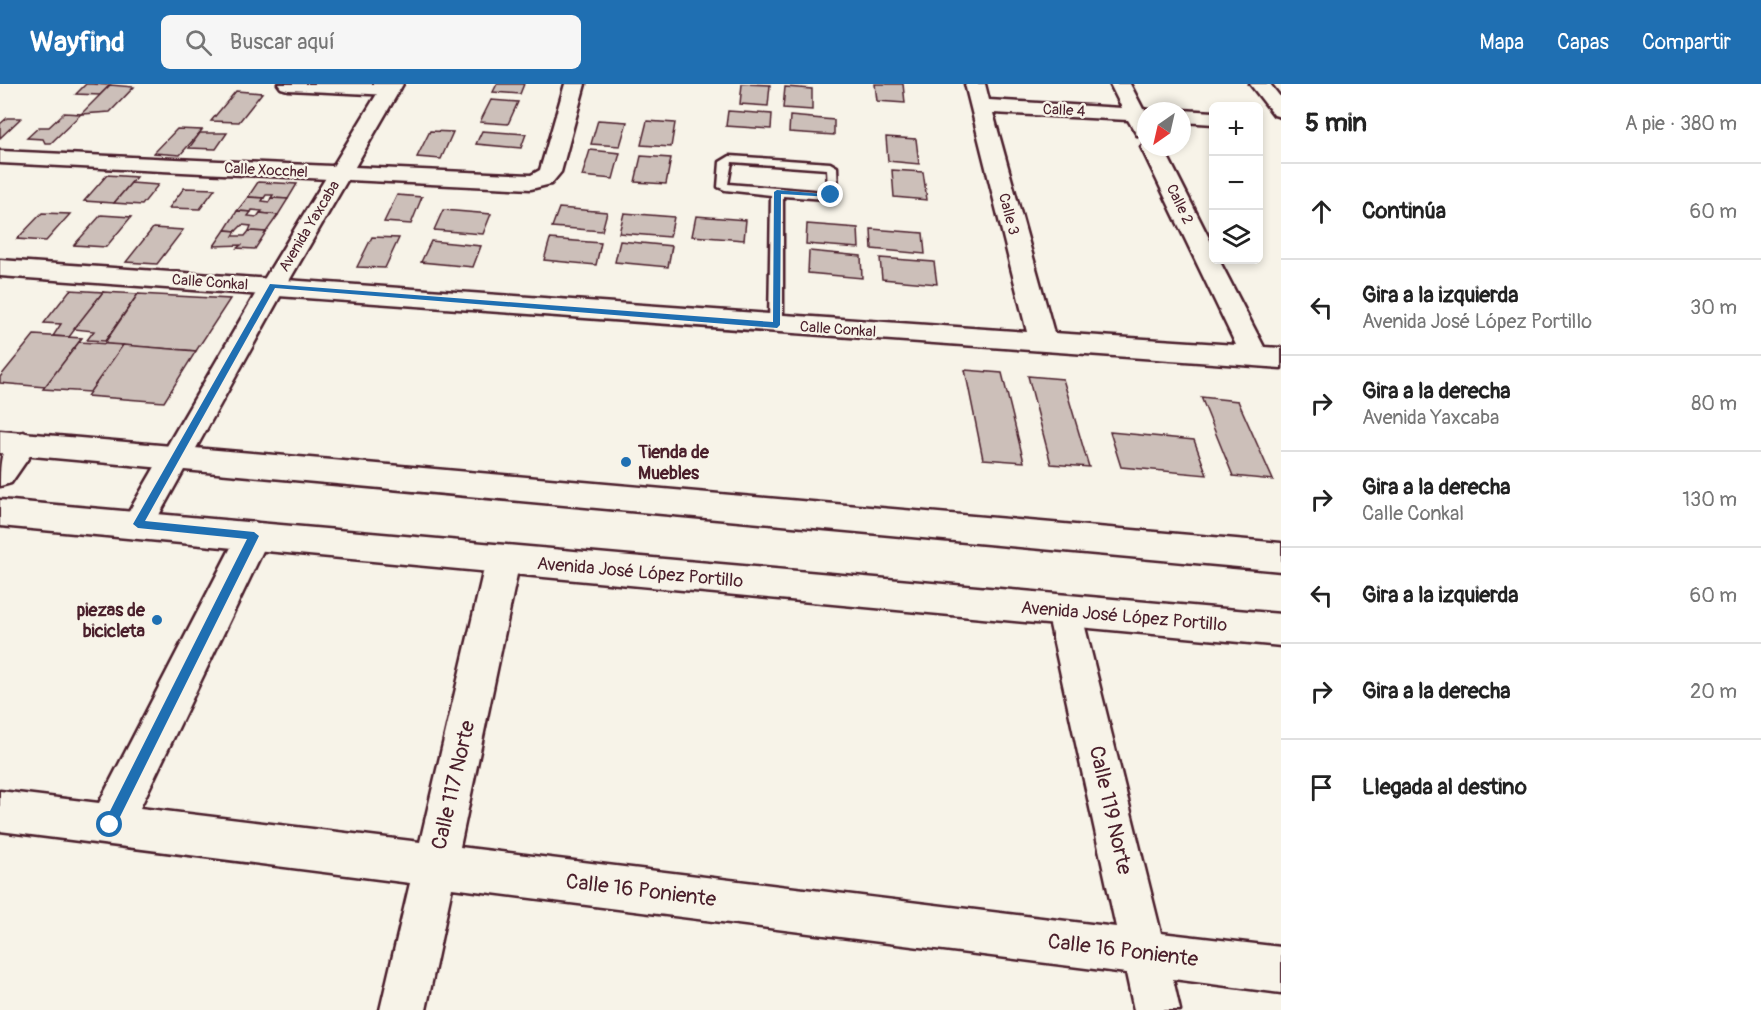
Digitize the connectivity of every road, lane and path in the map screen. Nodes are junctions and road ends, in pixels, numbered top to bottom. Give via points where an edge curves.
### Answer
1 (288, 84) edge
2 (575, 84) edge
3 (1120, 84) edge
4 (1260, 84) edge
5 (392, 86) edge
6 (978, 95) edge
7 (1137, 108) edge
8 (1281, 111) edge
9 (1137, 114) edge
10 (1191, 117) edge
11 (1209, 118) edge
12 (1263, 120) edge
13 (1281, 121) edge
14 (1157, 156) edge
15 (0, 157) edge
16 (340, 174) junction
17 (777, 192) junction
18 (0, 268) edge
19 (273, 286) junction
20 (777, 325) junction
21 (1043, 344) junction
22 (1268, 358) edge
23 (11, 443) edge
24 (177, 457) junction
25 (0, 474) edge
26 (0, 513) edge
27 (138, 524) junction
28 (254, 536) junction
29 (1281, 557) edge
30 (503, 560) junction
31 (1064, 611) junction
32 (1281, 630) edge
33 (0, 811) edge
34 (110, 825) junction
35 (435, 864) junction
36 (1144, 953) junction
37 (1281, 970) edge
38 (403, 1010) edge
39 (1157, 1010) edge

1 - 5 street
2 - 16 street, Calle Xocchel via 550,172 543,179 531,182
3 - 7 street
4 - 8 street
5 - 16 street, Avenida Yaxcaba
6 - 9 street, Calle 4
6 - 21 street, Calle 3
10 - 11 street
12 - 13 street
14 - 22 street, Calle 2
15 - 16 street, Calle Xocchel
16 - 19 street, Avenida Yaxcaba
17 - 17 lane via 725,187 725,162 730,159 832,167 831,195
17 - 20 lane
18 - 19 street, Calle Conkal
19 - 20 street, Calle Conkal
19 - 24 street, Avenida Yaxcaba
20 - 21 street, Calle Conkal
21 - 22 street, Calle Conkal
23 - 24 street
23 - 25 street
24 - 27 street, Avenida Yaxcaba
24 - 29 street
26 - 27 street, Avenida José López Portillo
27 - 28 street, Avenida José López Portillo
28 - 30 street, Avenida José López Portillo
28 - 34 street
30 - 31 street, Avenida José López Portillo
30 - 35 street, Calle 117 Norte
31 - 32 street, Avenida José López Portillo
31 - 36 street, Calle 119 Norte
33 - 34 street, Calle 16 Poniente
34 - 35 street, Calle 16 Poniente
35 - 36 street, Calle 16 Poniente
35 - 38 street, Calle 117 Norte
36 - 37 street, Calle 16 Poniente
36 - 39 street, Calle 119 Norte

